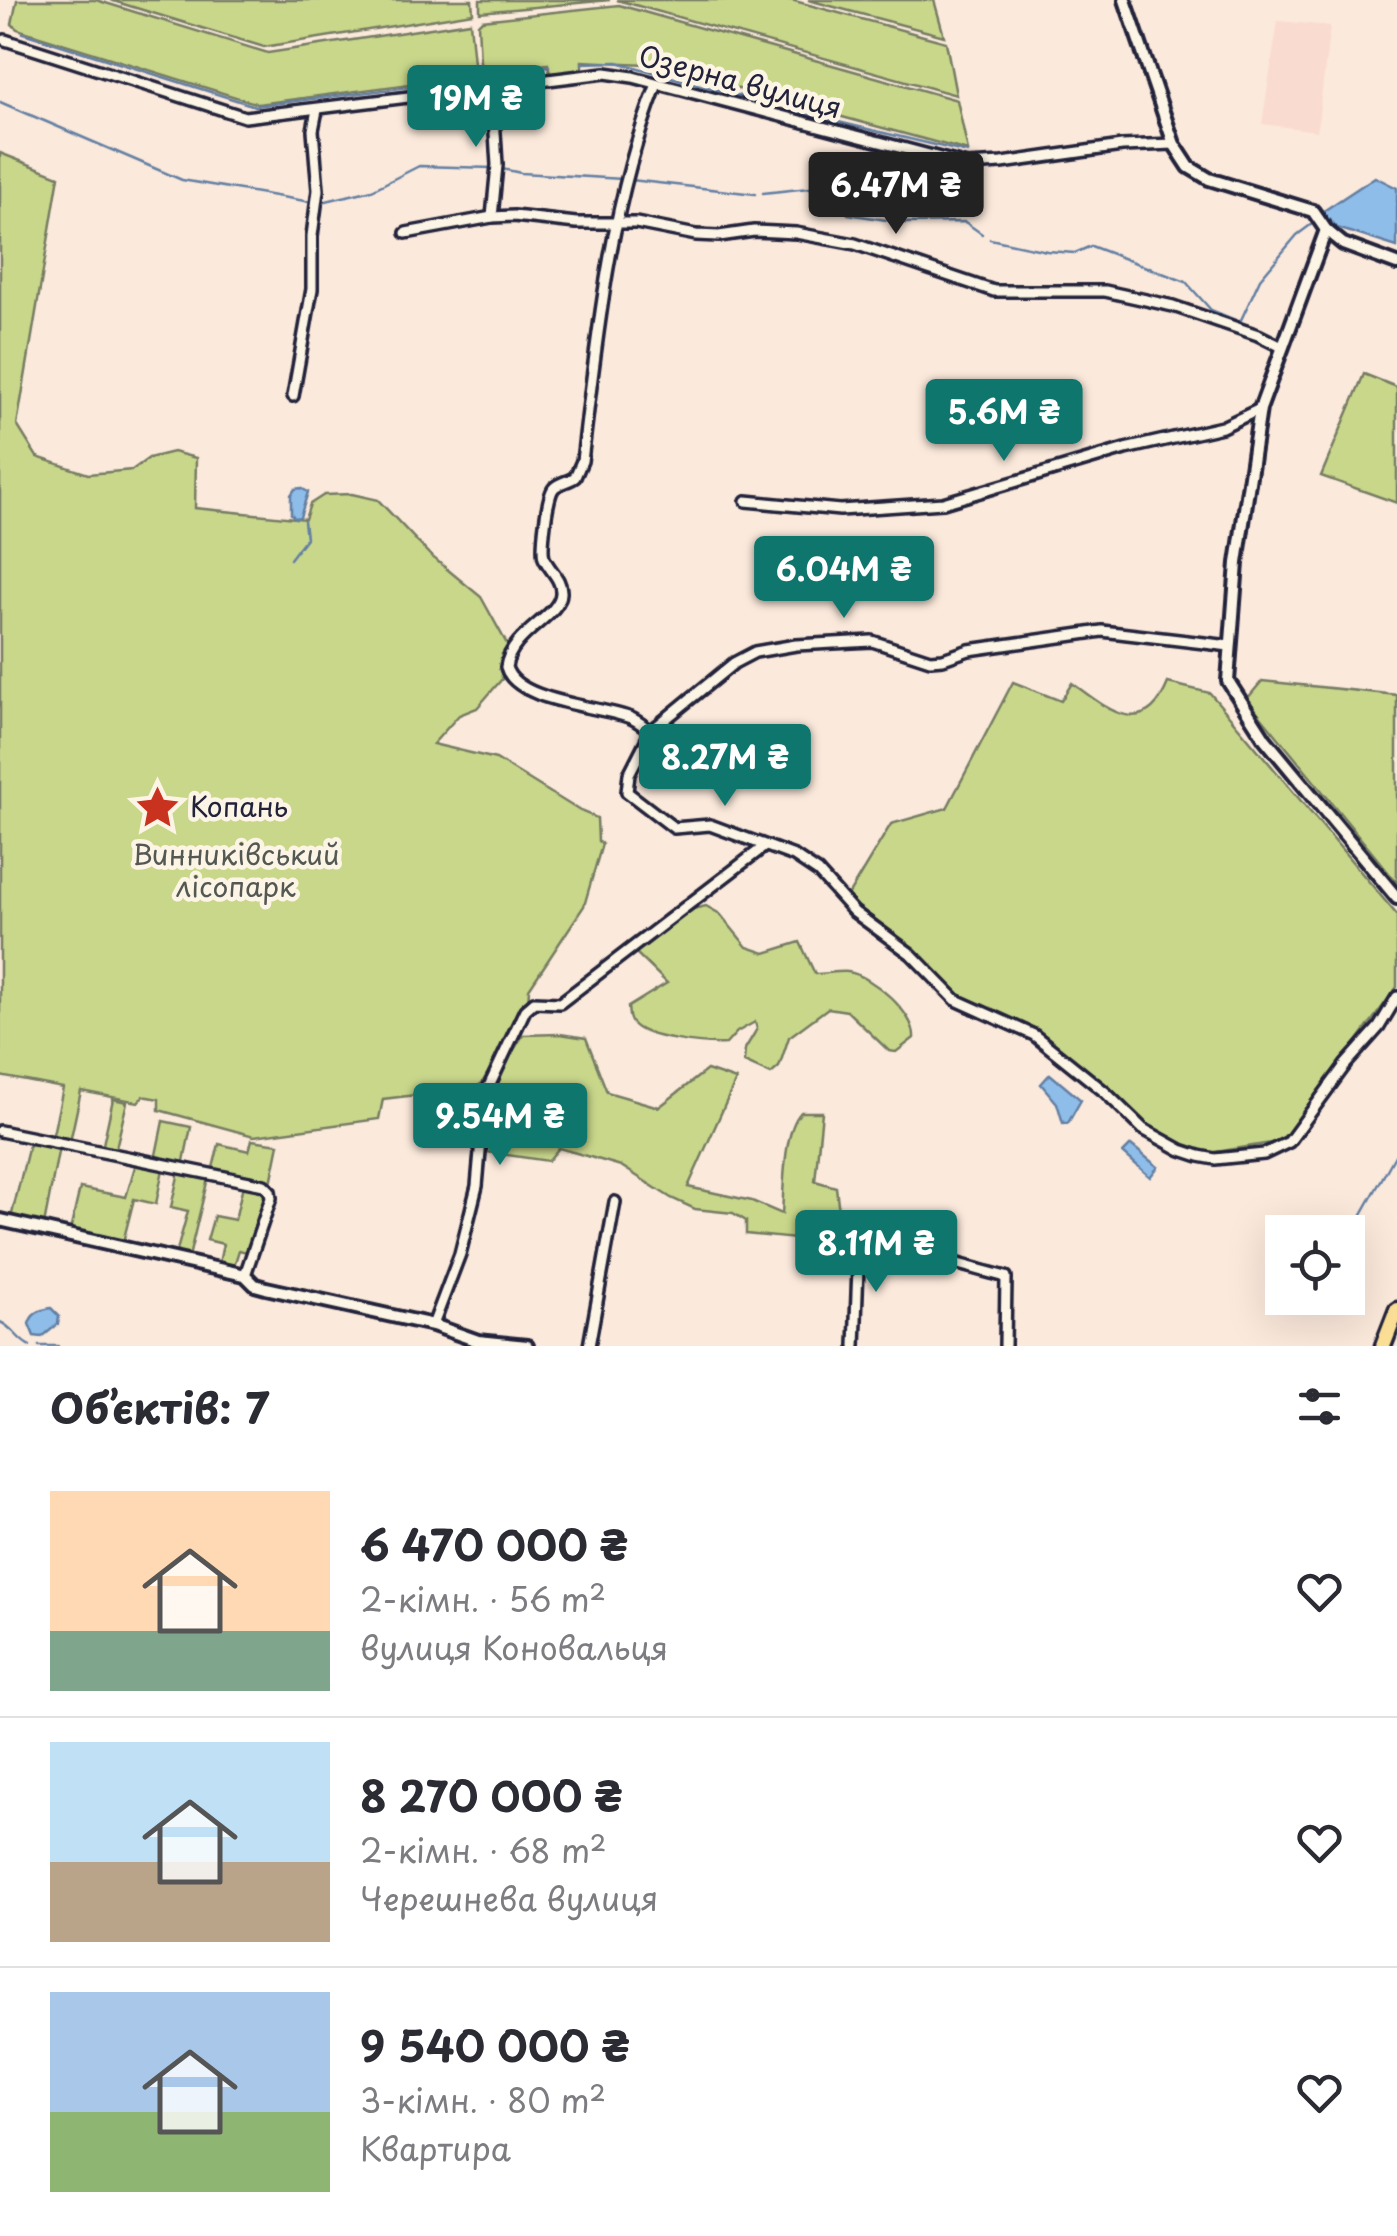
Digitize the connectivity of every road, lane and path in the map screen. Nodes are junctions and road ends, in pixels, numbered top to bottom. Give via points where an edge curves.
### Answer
1 (1126, 0) edge
2 (5, 40) dead end
3 (657, 84) junction
4 (492, 85) junction
5 (316, 110) junction
6 (1174, 144) junction
7 (492, 217) junction
8 (1319, 221) junction
9 (618, 223) junction
10 (406, 233) dead end
11 (1397, 264) edge
12 (1282, 346) junction
13 (293, 396) dead end
14 (1260, 409) junction
15 (746, 501) dead end
16 (1230, 646) junction
17 (652, 731) junction
18 (765, 846) junction
19 (1397, 898) edge
20 (1397, 997) edge
21 (0, 1131) edge
22 (615, 1202) dead end
23 (0, 1220) edge
24 (245, 1275) junction
25 (1397, 1310) edge
26 (434, 1325) junction
27 (528, 1346) edge
28 (589, 1346) edge
29 (855, 1346) edge
30 (1004, 1346) edge
31 (1383, 1346) edge

1 - 6 street
2 - 5 street, Озерна вулиця via 245,117
3 - 4 street, Озерна вулиця via 605,73
3 - 6 street, Озерна вулиця via 966,165
3 - 9 street
4 - 5 street, Озерна вулиця
4 - 7 street
5 - 13 street via 312,289
6 - 8 street via 1202,176
7 - 9 street
7 - 10 street
8 - 11 street via 1343,244
8 - 12 street
9 - 12 street via 719,236 796,233 855,244 994,292 1105,291 1173,306
9 - 17 street via 582,462 575,478 552,489 542,548 562,595 512,648 506,667 510,678 536,692 634,718
12 - 14 street
14 - 15 street via 1222,427 943,504 840,510
14 - 16 street
16 - 17 street via 1102,632 930,660 872,641 796,645 744,657
16 - 19 street via 1228,681 1236,696
17 - 18 street via 629,774 628,792 674,828 710,825
18 - 20 street via 818,872 956,1000 1034,1035 1143,1128 1198,1156 1264,1154 1289,1142
18 - 26 street via 560,1004 534,1002 525,1010 484,1095 477,1186
21 - 24 street via 264,1185 270,1198
22 - 28 street
23 - 24 street
24 - 26 street via 266,1288
25 - 31 highway
26 - 27 street via 478,1341
29 - 30 street via 859,1242 873,1241 1006,1277

